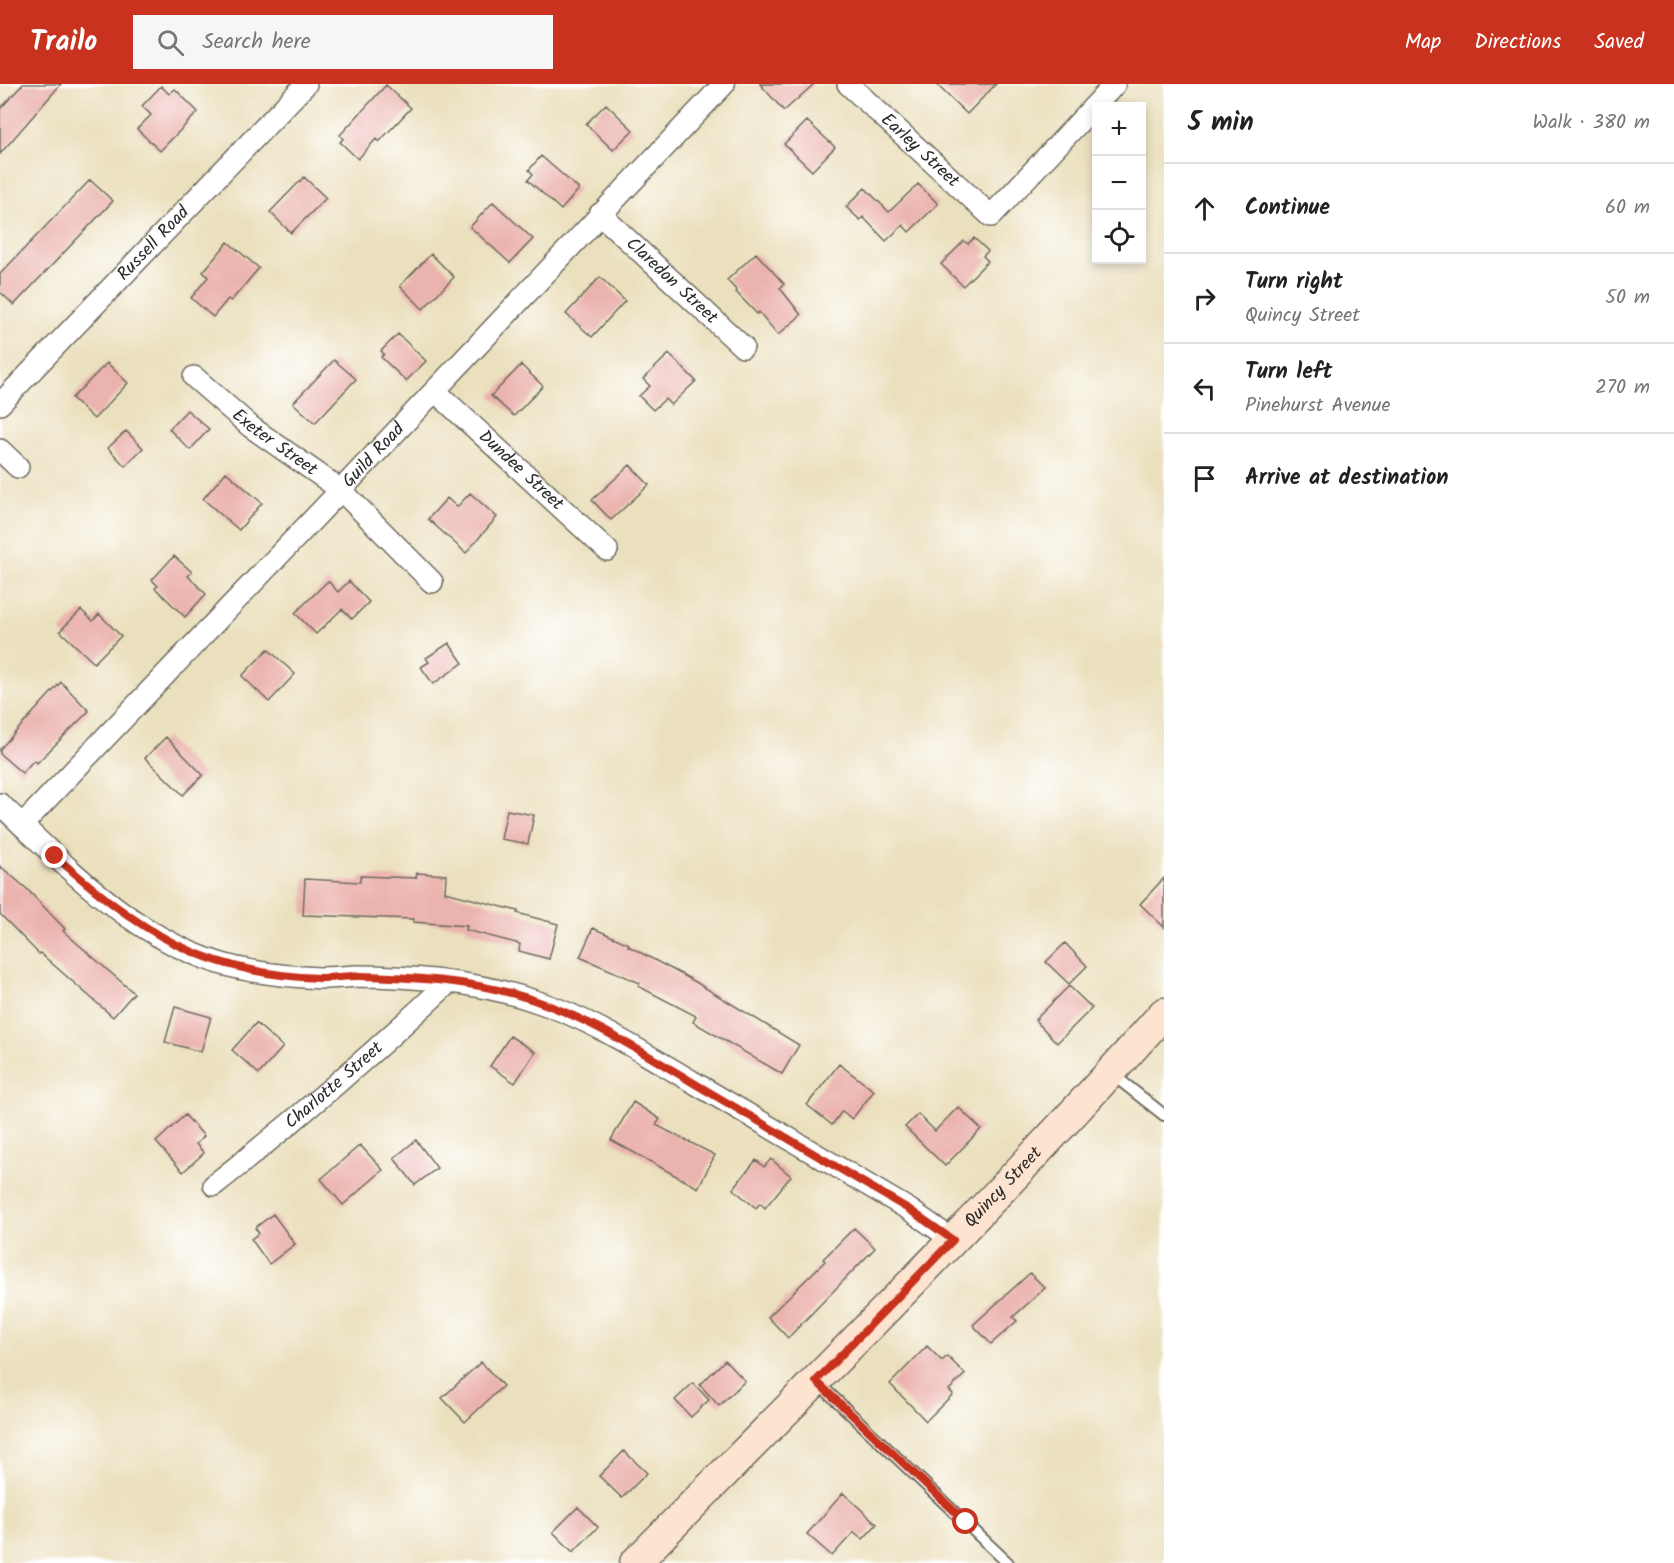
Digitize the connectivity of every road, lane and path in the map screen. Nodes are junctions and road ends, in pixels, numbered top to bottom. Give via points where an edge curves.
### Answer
1 (306, 84) edge
2 (724, 84) edge
3 (848, 84) edge
4 (1115, 84) edge
5 (600, 214) junction
6 (743, 347) dead end
7 (194, 377) dead end
8 (435, 391) junction
9 (0, 404) edge
10 (0, 450) edge
11 (18, 467) dead end
12 (341, 490) junction
13 (607, 550) dead end
14 (432, 582) dead end
15 (0, 804) edge
16 (22, 825) junction
17 (449, 982) junction
18 (1164, 1013) edge
19 (1110, 1073) junction
20 (1164, 1115) edge
21 (214, 1185) dead end
22 (953, 1240) junction
23 (816, 1381) junction
24 (635, 1563) edge
25 (1008, 1563) edge

1 - 9 street, Russell Road
2 - 5 street, Guild Road
3 - 4 street, Earley Street via 991,216
5 - 6 street, Claredon Street
5 - 8 street, Guild Road
7 - 12 street, Exeter Street via 251,427
8 - 12 street, Guild Road
8 - 13 street, Dundee Street
10 - 11 street
12 - 14 street, Exeter Street
12 - 16 street, Guild Road
15 - 16 street
16 - 17 street via 142,926 215,961 252,971 321,978
17 - 21 street, Charlotte Street via 405,1024
17 - 22 street via 514,994 593,1025 910,1210
18 - 19 main road, Quincy Street
19 - 20 lane
19 - 22 main road, Quincy Street
22 - 23 main road, Quincy Street
23 - 24 main road, Quincy Street
23 - 25 lane

